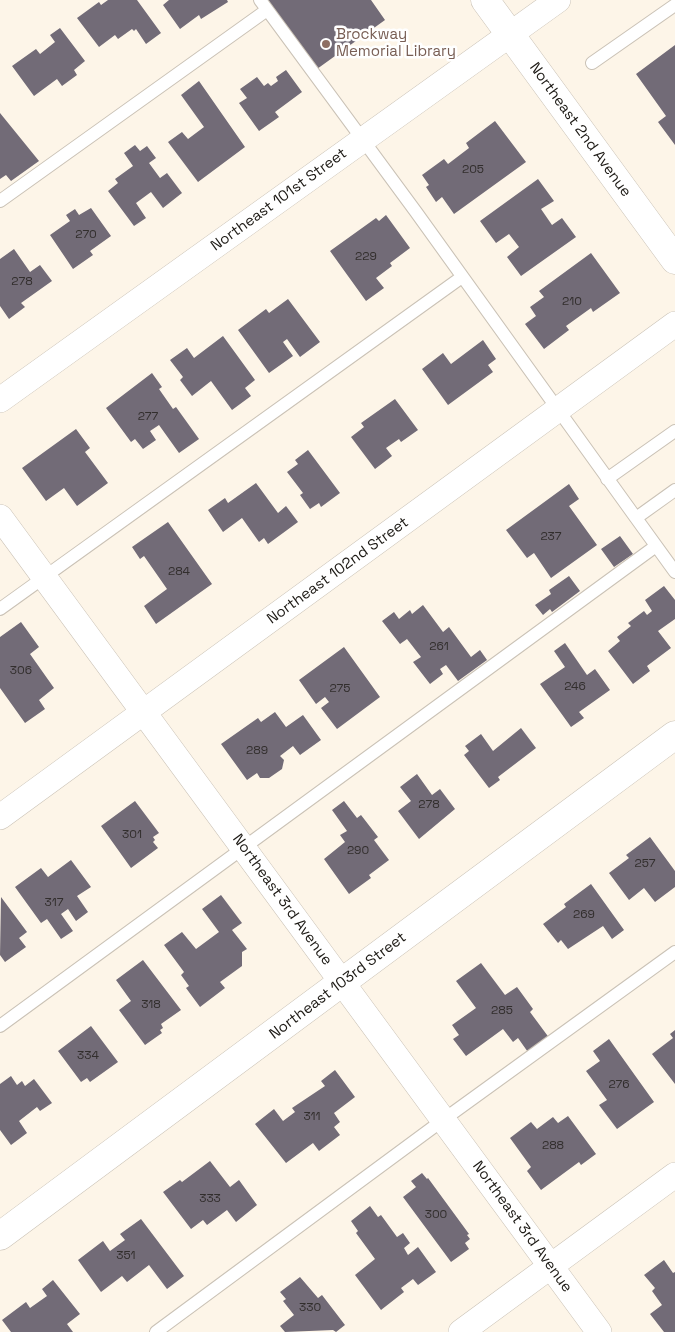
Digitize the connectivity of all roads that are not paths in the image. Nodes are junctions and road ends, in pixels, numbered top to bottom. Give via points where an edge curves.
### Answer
1 (484, 0) edge
2 (558, 0) edge
3 (263, 5) edge
4 (674, 7) edge
5 (510, 35) junction
6 (592, 63) dead end
7 (363, 140) junction
8 (0, 202) edge
9 (675, 260) edge
10 (462, 277) junction
11 (675, 324) edge
12 (0, 400) edge
13 (559, 409) junction
14 (675, 431) edge
15 (607, 479) junction
16 (675, 490) edge
17 (0, 517) edge
18 (636, 518) junction
19 (656, 546) junction
20 (675, 572) edge
21 (44, 577) junction
22 (0, 609) edge
23 (144, 713) junction
24 (675, 735) edge
25 (0, 817) edge
26 (244, 848) junction
27 (675, 952) edge
28 (342, 983) junction
29 (0, 1026) edge
30 (443, 1120) junction
31 (675, 1175) edge
32 (0, 1236) edge
33 (551, 1266) junction
34 (156, 1332) edge
35 (461, 1332) edge
36 (599, 1332) edge

1 - 5 main road, Northeast 2nd Avenue
2 - 5 street, Northeast 101st Street
3 - 7 lane
3 - 8 lane
4 - 6 lane
5 - 7 street, Northeast 101st Street
5 - 9 main road, Northeast 2nd Avenue
7 - 10 lane
7 - 12 street, Northeast 101st Street
10 - 13 lane
10 - 21 lane
11 - 13 street, Northeast 102nd Street
13 - 15 lane
13 - 23 street, Northeast 102nd Street
14 - 15 lane
15 - 18 lane
16 - 18 lane
17 - 21 street, Northeast 3rd Avenue
18 - 19 lane
19 - 20 lane
19 - 26 lane
21 - 22 lane
21 - 23 street, Northeast 3rd Avenue
23 - 25 street, Northeast 102nd Street
23 - 26 street, Northeast 3rd Avenue
24 - 28 main road, Northeast 103rd Street
26 - 28 street, Northeast 3rd Avenue
26 - 29 lane
27 - 30 lane
28 - 30 street, Northeast 3rd Avenue
28 - 32 main road, Northeast 103rd Street
30 - 33 street, Northeast 3rd Avenue
30 - 34 lane
31 - 33 street
33 - 35 street
33 - 36 street, Northeast 3rd Avenue

